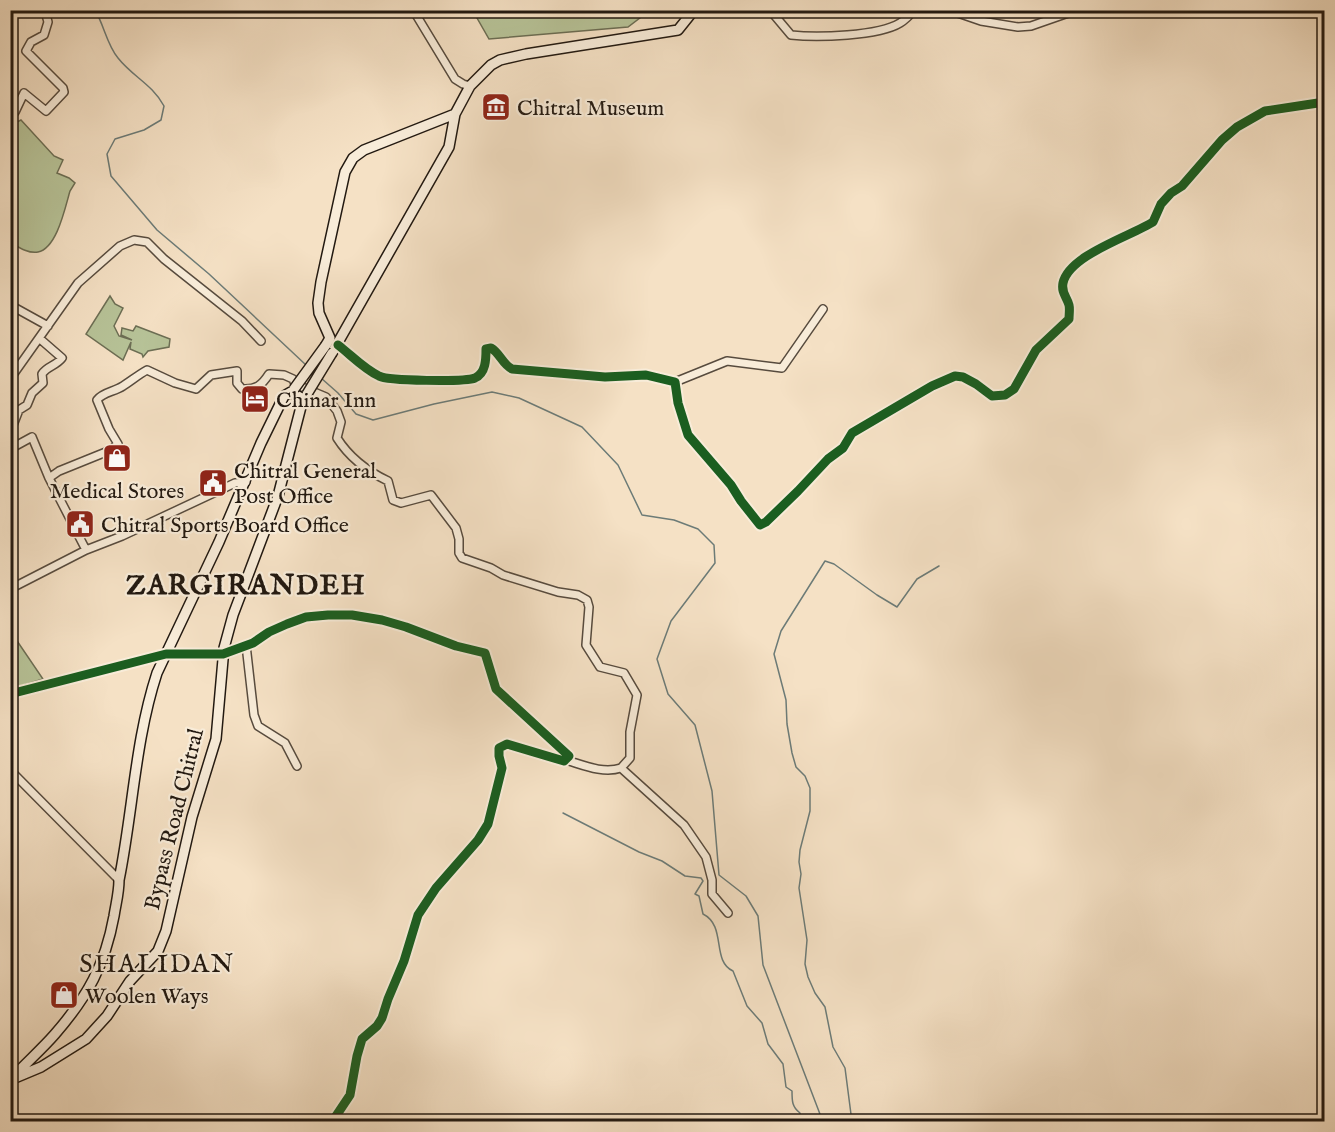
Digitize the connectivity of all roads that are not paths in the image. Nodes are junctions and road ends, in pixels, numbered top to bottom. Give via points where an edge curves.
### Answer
1 (415, 10) edge
2 (694, 10) edge
3 (770, 10) edge
4 (914, 10) edge
5 (949, 10) edge
6 (1077, 10) edge
7 (45, 11) edge
8 (470, 86) junction
9 (1324, 100) edge
10 (10, 114) edge
11 (455, 114) junction
12 (10, 305) edge
13 (823, 309) dead end
14 (48, 326) junction
15 (39, 338) junction
16 (261, 341) dead end
17 (335, 349) junction
18 (10, 379) edge
19 (675, 382) junction
20 (292, 390) junction
21 (305, 397) junction
22 (10, 433) edge
23 (10, 449) edge
24 (10, 460) edge
25 (10, 469) edge
26 (49, 478) junction
27 (246, 482) junction
28 (86, 550) junction
29 (10, 589) edge
30 (246, 645) junction
31 (166, 654) junction
32 (223, 654) junction
33 (10, 694) edge
34 (566, 760) junction
35 (297, 766) dead end
36 (621, 768) junction
37 (10, 770) edge
38 (119, 880) junction
39 (728, 913) dead end
40 (10, 1080) edge
41 (332, 1122) edge

1 - 8 street via 455,78
2 - 8 street, Bypass Road Chitral via 678,30 500,60
3 - 4 street via 791,35 804,36 879,32 902,23
5 - 6 street via 981,21 1018,27
7 - 10 street via 48,22 44,35 31,42 26,51 64,92 46,111 24,93 15,112
8 - 11 street, Bypass Road Chitral
9 - 19 street via 1265,111 1251,118 1222,141 1171,193 1153,222 1101,247 1073,268 1063,282 1070,306 1069,319 1036,350 1014,389 992,396 969,380 955,376 932,386 852,433 843,448 760,525 688,435
11 - 17 street, Bypass Road Chitral via 449,147
11 - 20 street, bridge via 364,150 348,165 318,307 330,338
12 - 14 street
13 - 19 street via 782,368 727,361
14 - 15 street
14 - 16 street via 88,273 120,246 134,240 147,242
15 - 18 street
15 - 22 street via 62,358 46,368 43,383 19,410
17 - 19 street via 380,377 474,378 485,364 486,349 491,348 512,369 605,377 646,375
17 - 21 street, Bypass Road Chitral, bridge
20 - 21 street
20 - 27 street via 284,396
21 - 32 street, Bypass Road Chitral via 278,496 233,615
23 - 26 street via 32,437
24 - 25 street
26 - 28 street
26 - 36 street via 118,444 97,400 147,370 196,389 211,375 237,371 242,389 258,387 269,374 293,379 326,397 341,422 337,438 346,452 388,481 393,500 401,503 431,495 435,498 456,528 462,558 503,575 587,600 585,645 600,667 624,674 637,695 630,758
27 - 28 street via 235,483
27 - 31 street
28 - 29 street
30 - 32 street
30 - 34 street via 306,617 352,615 485,652 496,689 569,756
30 - 35 street via 258,726 285,743
31 - 32 street
31 - 33 street
31 - 38 street via 152,688
32 - 40 street, Bypass Road Chitral via 216,739 158,951 86,1040 42,1067
34 - 36 street via 600,769
34 - 41 street via 507,744 499,748 502,768 488,824 418,915 382,1018 362,1039 350,1095
36 - 39 street via 684,825 706,857 712,894
37 - 38 street
38 - 40 street via 109,944 90,988 56,1034

